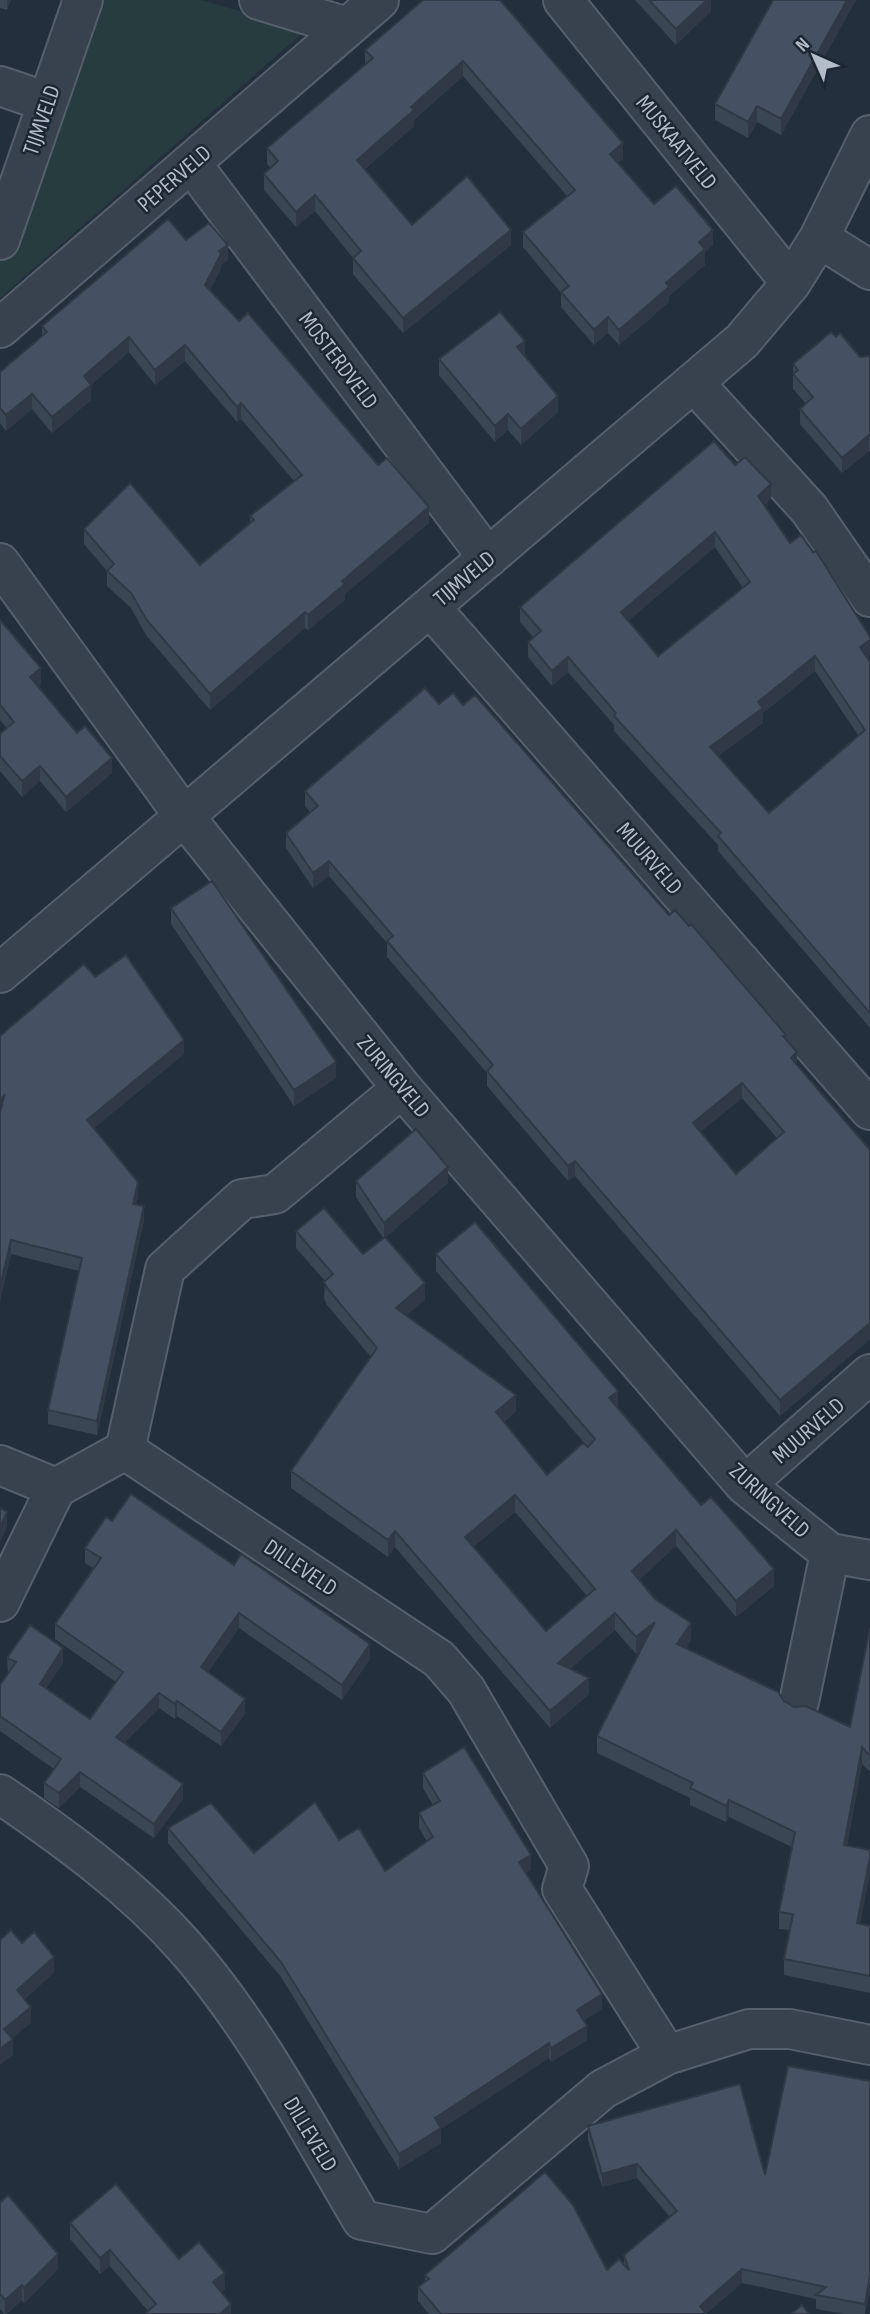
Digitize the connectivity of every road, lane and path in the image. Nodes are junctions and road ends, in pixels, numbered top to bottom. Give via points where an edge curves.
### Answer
1 (83, 0) edge
2 (259, 0) edge
3 (379, 0) edge
4 (563, 0) edge
5 (348, 27) junction
6 (0, 86) edge
7 (47, 102) junction
8 (870, 135) edge
9 (191, 163) junction
10 (819, 238) junction
11 (0, 240) edge
12 (870, 270) edge
13 (791, 283) junction
14 (0, 328) edge
15 (694, 383) junction
16 (488, 558) junction
17 (0, 563) edge
18 (870, 597) edge
19 (430, 607) junction
20 (184, 816) junction
21 (0, 973) edge
22 (402, 1088) junction
23 (870, 1110) edge
24 (870, 1374) edge
25 (125, 1450) junction
26 (0, 1465) edge
27 (745, 1485) junction
28 (55, 1488) junction
29 (830, 1553) junction
30 (870, 1559) edge
31 (0, 1602) edge
32 (799, 1702) dead end
33 (0, 1794) edge
34 (870, 2045) edge
35 (667, 2055) junction

1 - 7 street, TIJMVELD
2 - 5 street
3 - 5 street, PEPERVELD
4 - 13 street, MUSKAATVELD
5 - 9 street, PEPERVELD
6 - 7 street
7 - 11 street, TIJMVELD
8 - 10 street, TIJMVELD
9 - 14 street, PEPERVELD
9 - 16 street, MOSTERDVELD
10 - 12 street
10 - 13 street, TIJMVELD
13 - 15 street, TIJMVELD via 742,341
15 - 16 street, TIJMVELD
15 - 18 street via 809,509
16 - 19 street, TIJMVELD
17 - 20 street, ZURINGVELD
19 - 20 street, TIJMVELD
19 - 23 street, MUURVELD
20 - 21 street, TIJMVELD
20 - 22 street, ZURINGVELD
22 - 25 street via 275,1194 243,1199 165,1269
22 - 27 street, ZURINGVELD
24 - 27 street, MUURVELD
25 - 28 street
25 - 35 street, DILLEVELD via 439,1659 466,1690 569,1866 562,1889
26 - 28 street
27 - 29 street, ZURINGVELD
28 - 31 street
29 - 30 street, ZURINGVELD
29 - 32 street, ZURINGVELD
33 - 35 street, DILLEVELD via 82,1850 184,1946 254,2039 362,2220 432,2234 603,2090
34 - 35 street, DILLEVELD via 790,2029 750,2029

